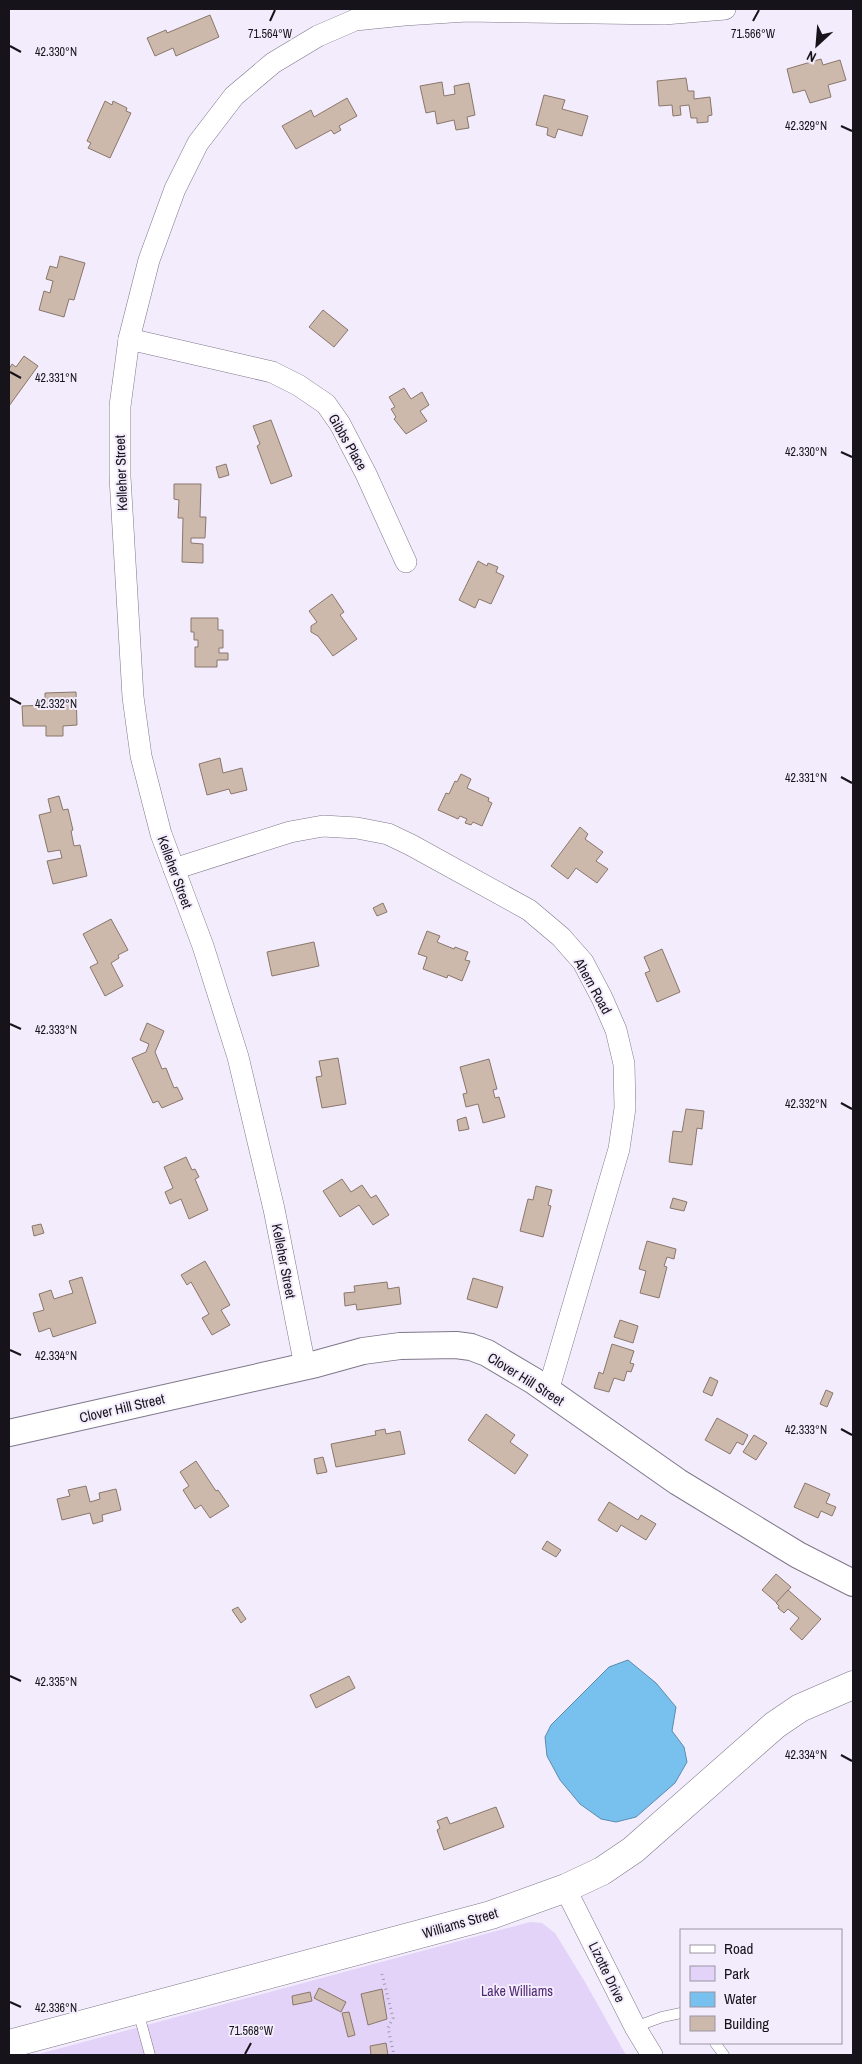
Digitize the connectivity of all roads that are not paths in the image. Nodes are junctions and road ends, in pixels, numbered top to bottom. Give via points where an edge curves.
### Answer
1 (725, 9) edge
2 (129, 339) junction
3 (406, 562) dead end
4 (174, 869) junction
5 (305, 1366) junction
6 (548, 1391) junction
7 (9, 1433) edge
8 (853, 1583) edge
9 (853, 1685) edge
10 (566, 1888) junction
11 (138, 2010) junction
12 (680, 2013) edge
13 (635, 2027) junction
14 (9, 2044) edge
15 (716, 2044) edge
16 (150, 2055) edge
17 (652, 2055) edge
18 (724, 2055) edge

1 - 2 street, Kelleher Street via 664,14 467,11 404,15 355,20 318,36 273,62 234,96 198,143 176,189 149,260
2 - 3 street, Gibbs Place via 272,372 326,404 366,474
2 - 4 street, Kelleher Street via 120,406 120,468 133,697 141,756 161,834
4 - 5 street, Kelleher Street via 203,946 238,1058 274,1209
4 - 6 street, Ahern Road via 290,832 323,826 388,834 529,910 561,937 583,962 616,1030 624,1064 625,1108 619,1149
5 - 6 street, Clover Hill Street via 386,1347 456,1345 487,1353
5 - 7 street, Clover Hill Street
6 - 8 street, Clover Hill Street via 670,1478 798,1555
9 - 10 main road, Williams Street via 800,1708 775,1725 633,1850 602,1871
10 - 11 main road, Williams Street via 491,1915
10 - 13 street, Lizotte Drive
11 - 14 main road, Williams Street
11 - 16 lane
12 - 13 lane
13 - 17 street, Lizotte Drive
15 - 18 lane

